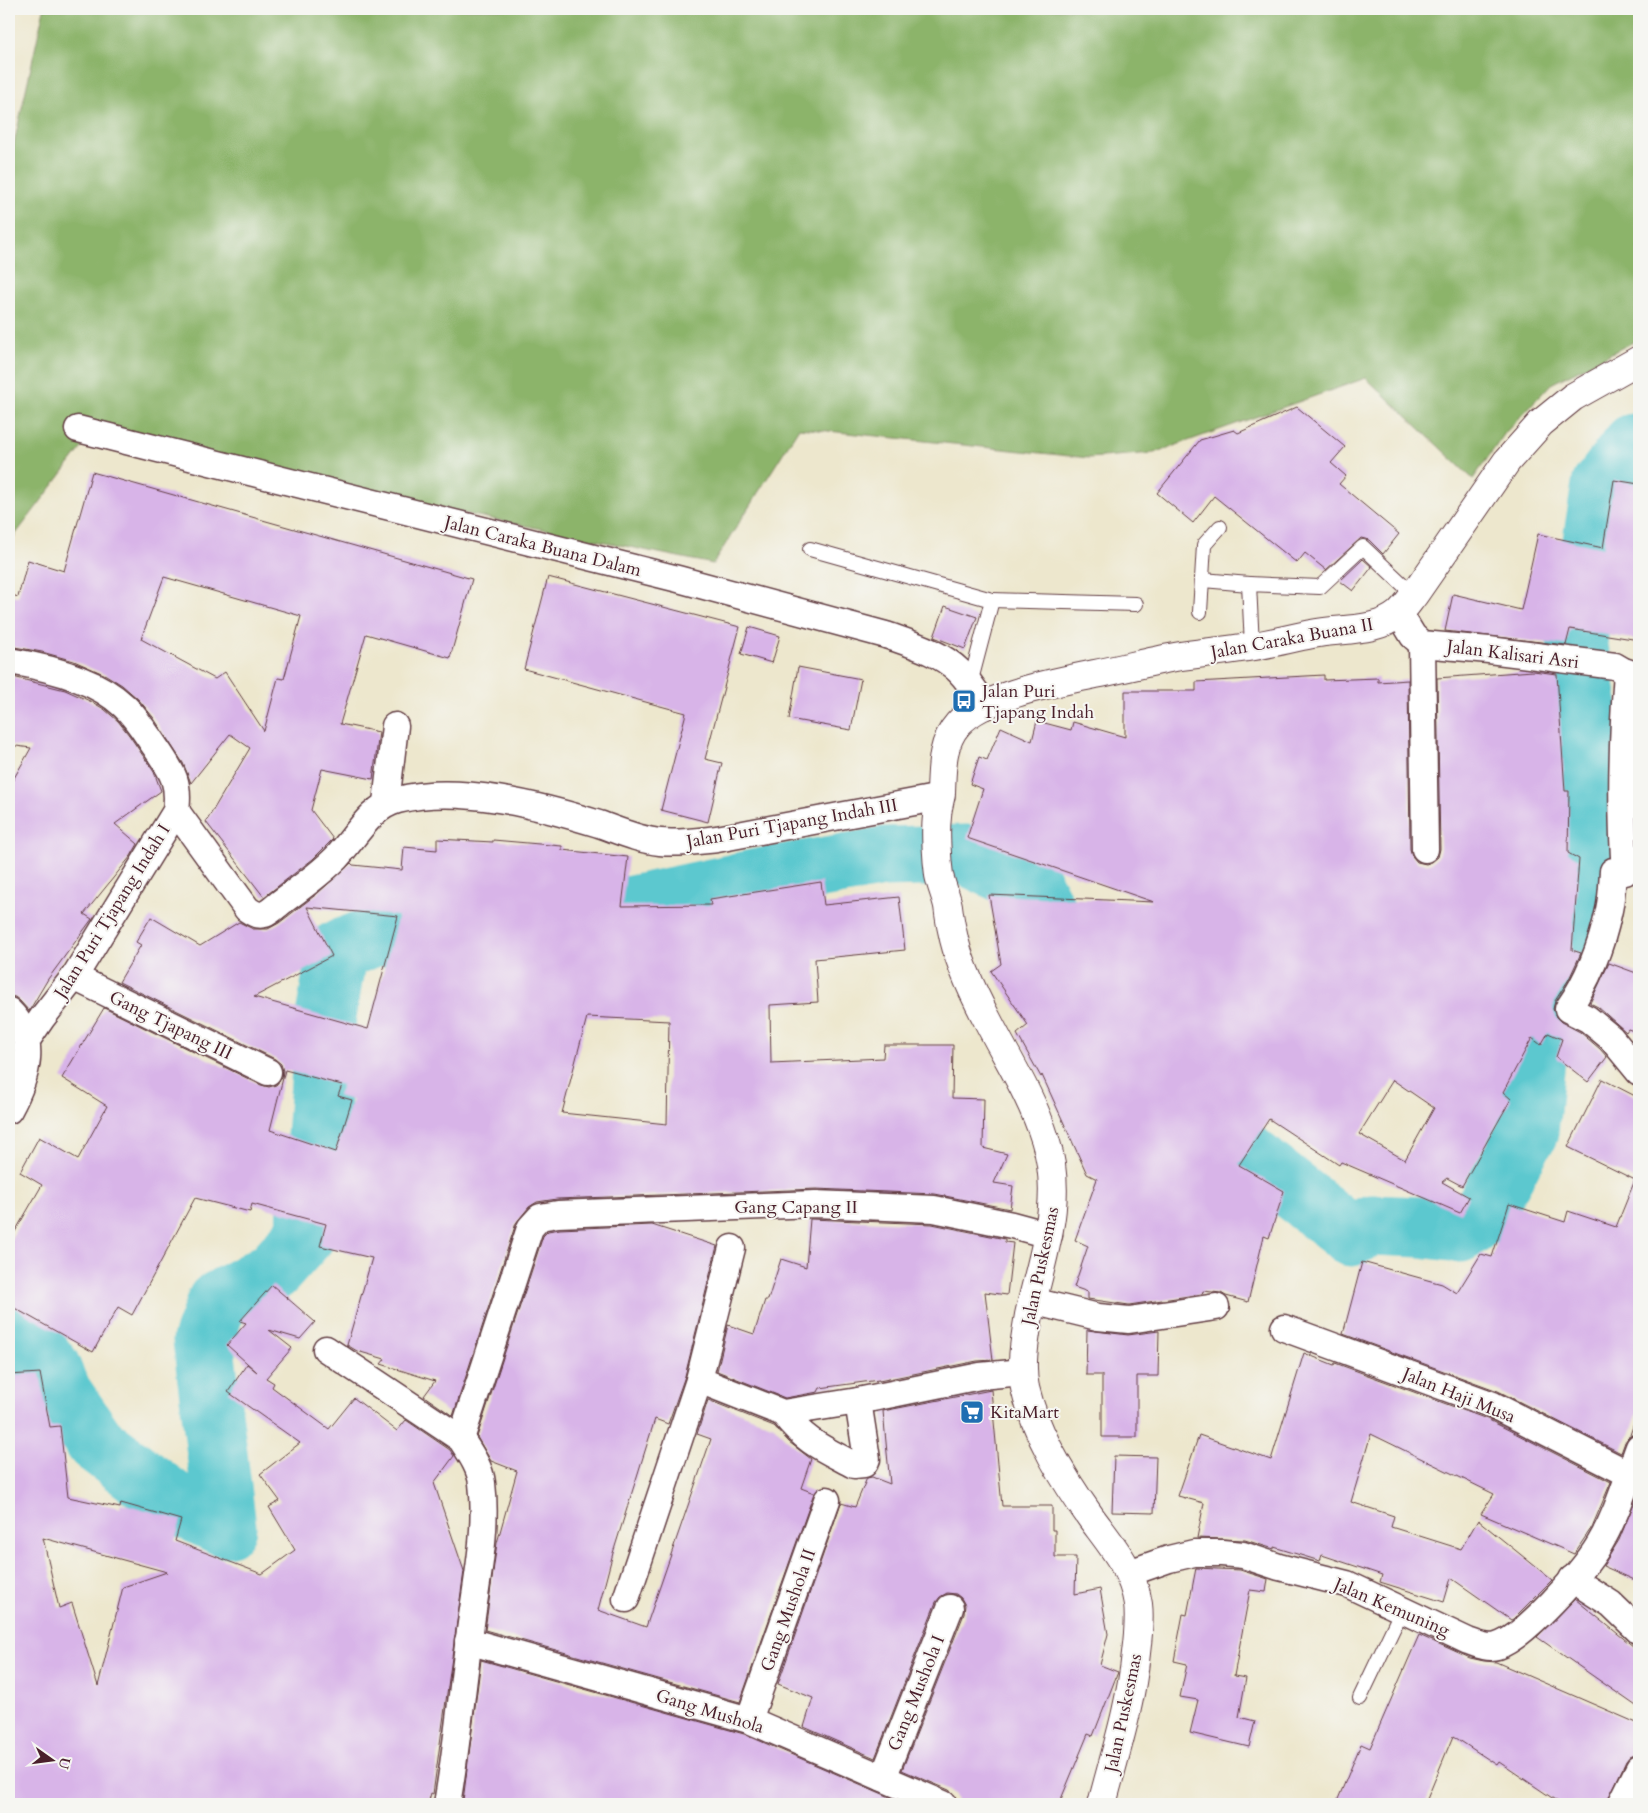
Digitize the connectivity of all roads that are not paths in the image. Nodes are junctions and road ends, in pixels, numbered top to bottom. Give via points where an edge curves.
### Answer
1 (1639, 360) edge
2 (78, 430) dead end
3 (1220, 527) dead end
4 (810, 549) dead end
5 (1202, 580) junction
6 (1249, 584) junction
7 (992, 600) junction
8 (1136, 604) dead end
9 (1407, 604) junction
10 (1200, 612) dead end
11 (1422, 644) junction
12 (1252, 646) junction
13 (9, 661) edge
14 (1627, 673) edge
15 (970, 684) junction
16 (985, 706) junction
17 (395, 726) dead end
18 (386, 803) junction
19 (938, 808) junction
20 (176, 811) junction
21 (1425, 849) dead end
22 (1616, 873) edge
23 (74, 978) junction
24 (9, 1011) edge
25 (27, 1040) junction
26 (268, 1072) dead end
27 (1639, 1072) edge
28 (9, 1110) edge
29 (1049, 1235) junction
30 (732, 1248) dead end
31 (1032, 1302) junction
32 (1216, 1307) dead end
33 (1284, 1328) dead end
34 (326, 1349) dead end
35 (1023, 1372) junction
36 (699, 1380) junction
37 (858, 1402) junction
38 (783, 1413) junction
39 (461, 1439) junction
40 (1639, 1447) edge
41 (1630, 1474) junction
42 (827, 1500) dead end
43 (1130, 1573) junction
44 (1572, 1580) junction
45 (626, 1599) dead end
46 (950, 1608) dead end
47 (1402, 1610) junction
48 (1639, 1631) edge
49 (468, 1641) junction
50 (1360, 1698) dead end
51 (749, 1720) junction
52 (1639, 1768) edge
53 (883, 1778) junction
54 (447, 1804) edge
55 (943, 1804) edge
56 (1102, 1804) edge
57 (1621, 1804) edge

1 - 9 street, Jalan Caraka Buana II via 1572,397 1541,423 1507,461
2 - 15 street, Jalan Caraka Buana Dalam via 678,580 886,636 945,660
3 - 5 lane via 1204,544
4 - 7 lane
5 - 6 lane
5 - 10 lane
6 - 9 lane via 1320,587 1363,547
6 - 12 lane
7 - 8 lane
7 - 15 lane
9 - 11 street, Jalan Kalisari Asri via 1413,636
9 - 12 street, Jalan Caraka Buana II via 1376,626 1319,632
11 - 14 street, Jalan Kalisari Asri via 1489,650
11 - 21 street
12 - 16 street, Jalan Caraka Buana II via 1178,657 1064,681 1012,694
13 - 20 street, Jalan Puri Tjapang Indah I via 36,665 80,680 113,696 134,716 174,775
14 - 22 street via 1622,830
15 - 16 street, Jalan Caraka Buana Dalam
16 - 19 street, Jalan Puskesmas via 960,721 950,735 942,761
17 - 18 street
18 - 19 street, Jalan Puri Tjapang Indah III via 440,795 495,799 554,811 659,842 685,843
18 - 20 street, Jalan Puri Tjapang Indah III via 336,858 266,914 256,914 247,909
19 - 29 street, Jalan Puskesmas via 939,875 966,975 1046,1140 1054,1199
20 - 23 street, Jalan Puri Tjapang Indah I
22 - 27 street via 1600,943 1586,979 1568,1009 1588,1019 1611,1038
23 - 25 street, Jalan Puri Tjapang Indah I
23 - 26 street, Gang Tjapang III
24 - 25 street via 20,1023
25 - 28 street via 24,1075
29 - 31 street, Jalan Puskesmas
29 - 39 street, Gang Capang II via 934,1209 814,1204 558,1214 540,1218 530,1228
30 - 36 street
31 - 32 street via 1098,1317 1129,1320
31 - 35 street, Jalan Puskesmas via 1024,1342
33 - 41 street, Jalan Haji Musa via 1493,1405
34 - 39 street
35 - 37 street via 980,1376
35 - 43 street, Jalan Puskesmas via 1036,1422 1055,1462
36 - 38 street
36 - 45 street
37 - 38 street
37 - 38 street via 867,1459 861,1466 812,1443 794,1428
39 - 49 street via 482,1482 484,1521
40 - 41 street, Jalan Kemuning
41 - 44 street, Jalan Kemuning via 1599,1545
42 - 51 street, Gang Mushola II
43 - 47 street, Jalan Kemuning via 1194,1554 1243,1555 1347,1584
43 - 56 street, Jalan Puskesmas via 1138,1608 1136,1659 1127,1711
44 - 47 street, Jalan Kemuning via 1522,1632 1496,1646 1483,1646
44 - 48 street via 1611,1604
46 - 53 street, Gang Mushola I
47 - 50 lane
49 - 51 street, Gang Mushola
49 - 54 street
51 - 53 street, Gang Mushola
52 - 57 street
53 - 55 street, Gang Mushola

